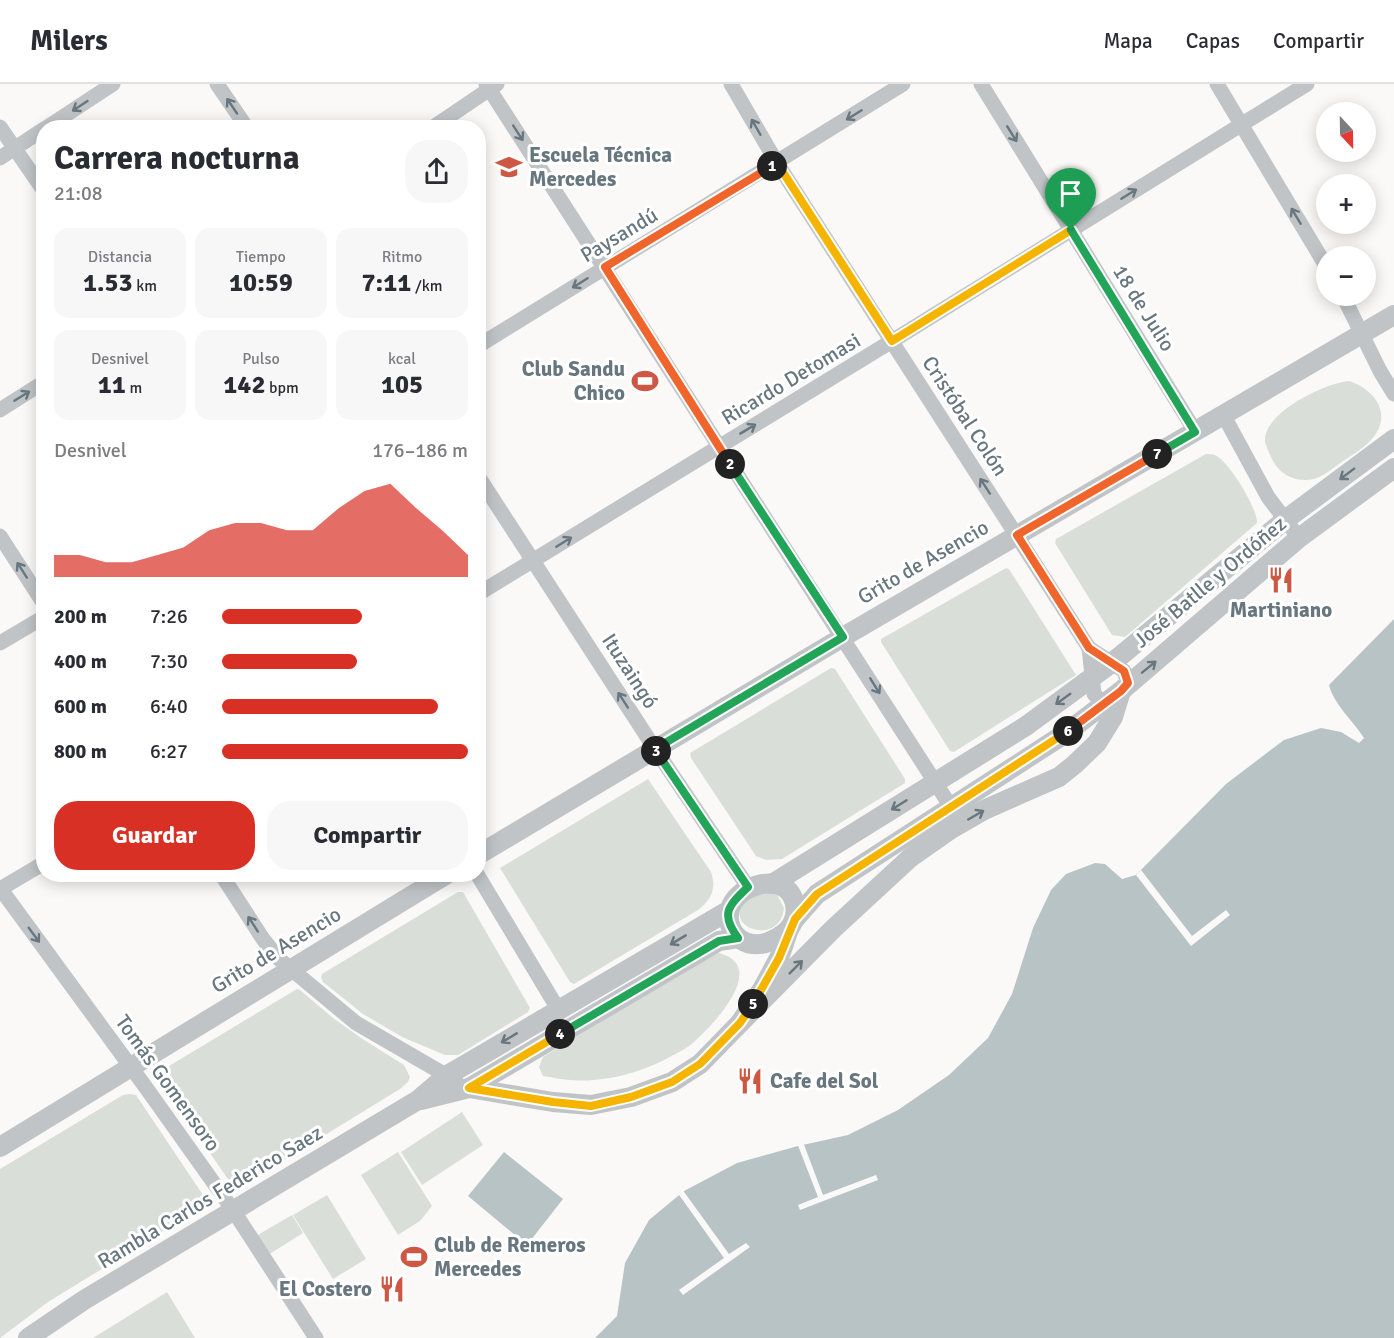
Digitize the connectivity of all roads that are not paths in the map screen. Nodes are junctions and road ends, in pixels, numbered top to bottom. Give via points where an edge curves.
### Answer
1 (113, 84) edge
2 (217, 84) edge
3 (731, 84) edge
4 (903, 84) edge
5 (981, 84) edge
6 (1217, 84) edge
7 (1307, 84) edge
8 (491, 86) edge
9 (57, 120) edge
10 (242, 120) edge
11 (443, 120) edge
12 (1241, 125) junction
13 (0, 127) edge
14 (36, 134) edge
15 (15, 148) junction
16 (0, 158) edge
17 (777, 163) junction
18 (36, 179) edge
19 (1071, 230) junction
20 (1316, 249) edge
21 (605, 267) junction
22 (1349, 306) edge
23 (1394, 315) edge
24 (1363, 334) junction
25 (486, 341) edge
26 (892, 341) junction
27 (36, 387) edge
28 (1394, 394) edge
29 (0, 410) edge
30 (1224, 416) junction
31 (1195, 432) junction
32 (1394, 439) edge
33 (719, 447) junction
34 (1394, 468) edge
35 (486, 488) edge
36 (1285, 520) junction
37 (1017, 535) junction
38 (0, 536) edge
39 (1299, 538) junction
40 (534, 561) junction
41 (486, 589) edge
42 (36, 592) edge
43 (36, 621) edge
44 (843, 637) junction
45 (0, 643) edge
46 (1089, 648) junction
47 (1113, 662) junction
48 (1092, 677) junction
49 (1118, 692) junction
50 (655, 749) junction
51 (936, 783) junction
52 (951, 807) junction
53 (486, 850) edge
54 (36, 867) edge
55 (226, 882) edge
56 (434, 882) edge
57 (482, 882) edge
58 (772, 884) junction
59 (748, 887) junction
60 (0, 888) edge
61 (728, 910) junction
62 (792, 924) junction
63 (738, 938) junction
64 (291, 969) junction
65 (558, 1009) junction
66 (740, 1023) junction
67 (130, 1067) junction
68 (446, 1076) junction
69 (469, 1088) junction
70 (418, 1100) junction
71 (0, 1147) edge
72 (233, 1210) junction
73 (32, 1337) edge
74 (316, 1338) edge

1 -> 9 street
10 -> 2 street
17 -> 3 street, Cristóbal Colón
4 -> 17 street, Paysandú
5 -> 19 street, 18 de Julio
6 - 12 street
7 - 12 street, Ricardo Detomasi
8 - 11 street
8 -> 21 street
19 -> 12 street, Ricardo Detomasi
20 -> 12 street
13 - 15 street
14 - 15 street
15 - 16 street
15 - 18 street
17 - 21 street, Paysandú
17 - 26 street, Cristóbal Colón
19 - 26 street, Ricardo Detomasi
19 - 31 street, 18 de Julio
21 -> 25 street, Paysandú
21 - 33 street
22 - 24 street
23 - 24 street, Grito de Asencio
24 - 28 street
24 - 30 street, Grito de Asencio
33 -> 26 street, Ricardo Detomasi
37 -> 26 street, Cristóbal Colón
29 -> 27 street
30 - 31 street, Grito de Asencio
30 - 36 street via 1268,497
31 - 37 street, Grito de Asencio
32 -> 36 street
40 -> 33 street, Ricardo Detomasi
33 - 44 street
34 - 39 street, José Batlle y Ordóñez
35 - 40 street, Ituzaingó
36 - 39 street
36 - 47 street
37 - 44 street, Grito de Asencio
37 - 46 street, Cristóbal Colón
42 -> 38 street
49 -> 39 street, José Batlle y Ordóñez
40 - 41 street, Ricardo Detomasi
50 -> 40 street, Ituzaingó
43 - 45 street
44 - 50 street, Grito de Asencio
44 -> 51 street
46 - 47 street
46 - 48 street
47 - 48 street
47 - 49 street via 1124,671
48 - 49 street via 1094,694
48 -> 51 street via 1026,726
49 - 52 street, José Batlle y Ordóñez via 1066,733
66 -> 49 street via 911,857 984,810 1059,777 1074,765 1108,726
50 - 53 street, Grito de Asencio
50 - 59 street, Ituzaingó
51 - 52 street
51 -> 58 street
52 - 62 street, José Batlle y Ordóñez via 817,894
54 - 60 street
64 -> 55 street via 268,945
56 - 64 street, Grito de Asencio
57 - 65 street
58 - 59 street
58 - 62 street via 790,892 797,905
59 - 61 street
60 -> 67 street, Tomás Gomensoro
61 - 63 street via 728,925
61 -> 65 street, Rambla Carlos Federico Saez
62 - 63 street via 779,938 767,943 751,944
62 - 66 street via 779,958
63 - 69 street, Rambla Carlos Federico Saez via 719,941
64 - 67 street, Grito de Asencio
64 - 68 street via 356,1023
65 -> 68 street, Rambla Carlos Federico Saez
66 - 69 street via 700,1064 672,1082 631,1097 591,1106
67 - 71 street, Grito de Asencio
67 - 72 street, Tomás Gomensoro
68 - 69 street
68 - 70 street, Rambla Carlos Federico Saez
69 - 70 street, Rambla Carlos Federico Saez
70 - 72 street, Rambla Carlos Federico Saez
72 - 73 street, Rambla Carlos Federico Saez via 84,1300
72 - 74 street, Tomás Gomensoro

